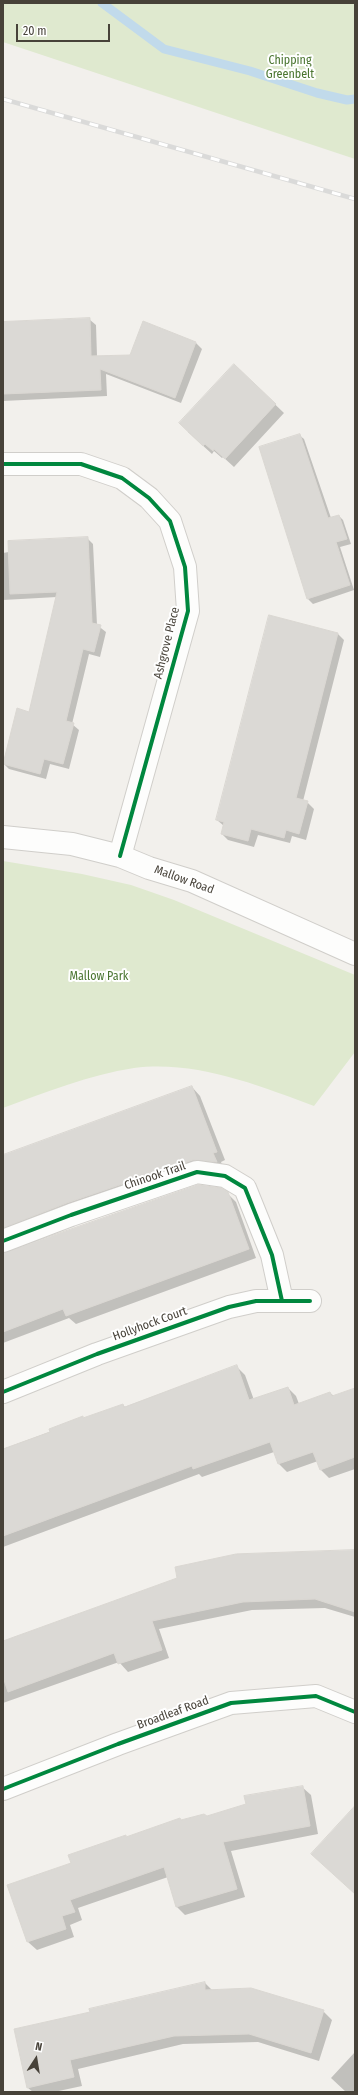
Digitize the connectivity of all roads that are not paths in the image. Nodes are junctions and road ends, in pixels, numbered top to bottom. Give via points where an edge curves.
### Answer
1 (3, 464) edge
2 (3, 837) edge
3 (120, 856) junction
4 (355, 954) edge
5 (3, 1241) edge
6 (282, 1301) junction
7 (310, 1301) dead end
8 (3, 1392) edge
9 (355, 1712) edge
10 (3, 1789) edge

1 - 3 street, Ashgrove Place via 80,464 122,478 150,498 170,521 185,567 188,611
2 - 3 street, Mallow Road via 72,844
3 - 4 street, Mallow Road via 192,881
5 - 6 street, Chinook Trail via 197,1172 225,1176 245,1188 272,1255
6 - 7 street, Hollyhock Court
6 - 8 street, Hollyhock Court via 256,1301 229,1307 97,1354
9 - 10 street, Broadleaf Road via 316,1696 231,1703

